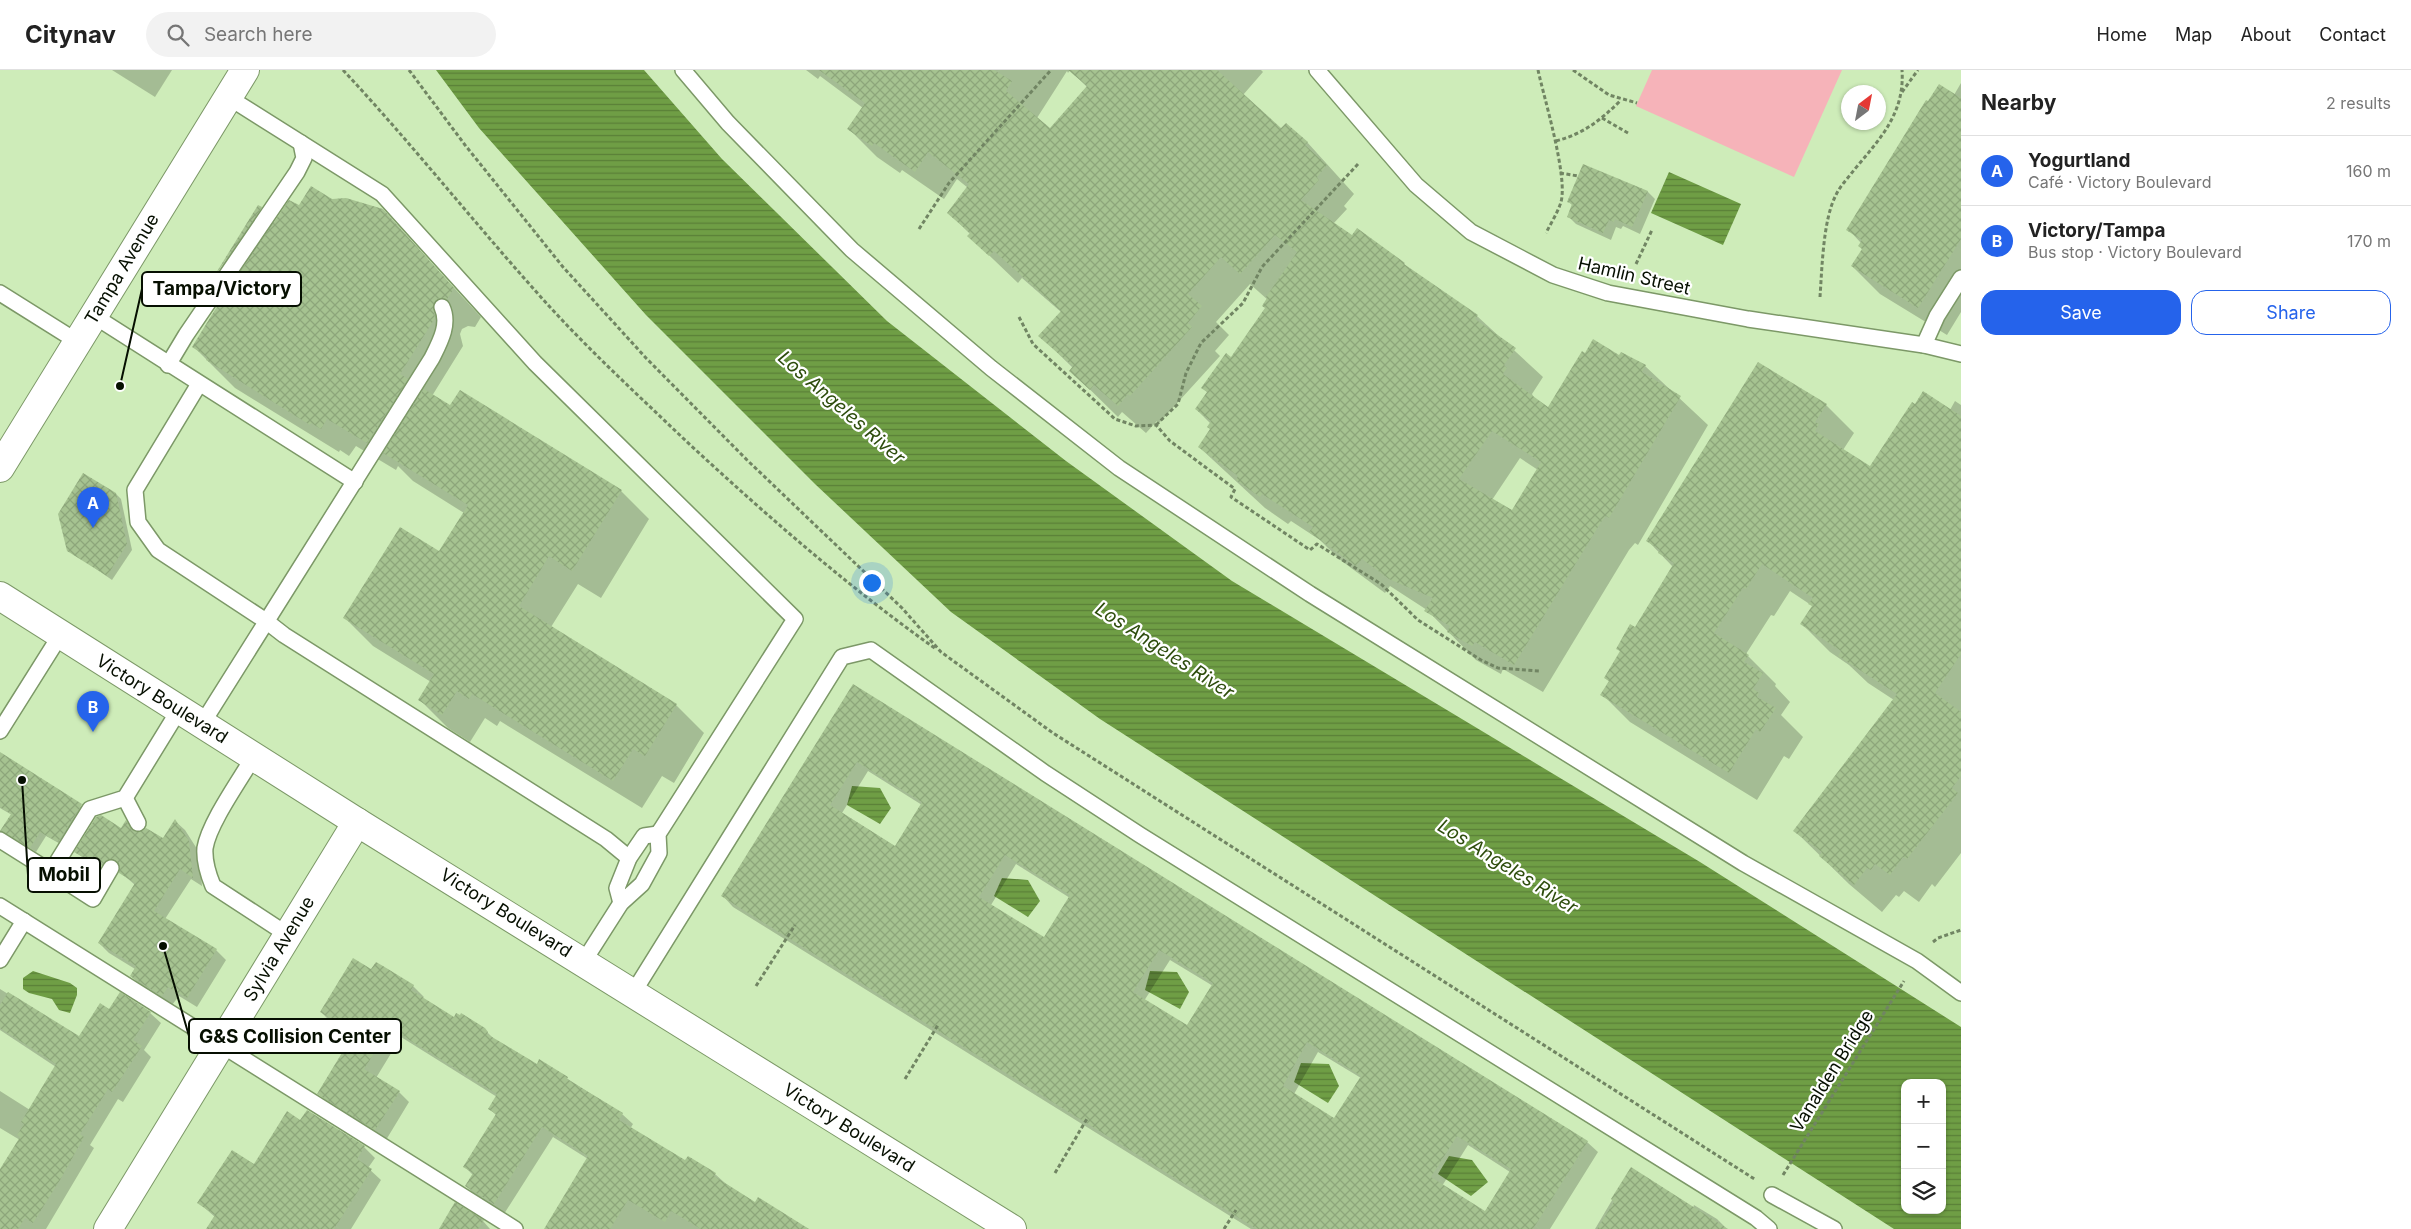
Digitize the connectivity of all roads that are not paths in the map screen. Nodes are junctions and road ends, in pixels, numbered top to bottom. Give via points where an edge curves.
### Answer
1 (245, 70) edge
2 (683, 70) edge
3 (1317, 70) edge
4 (228, 97) junction
5 (301, 143) junction
6 (1961, 278) edge
7 (0, 293) edge
8 (442, 307) dead end
9 (94, 316) junction
10 (78, 342) junction
11 (1924, 345) junction
12 (1961, 354) edge
13 (168, 365) junction
14 (199, 384) junction
15 (0, 468) edge
16 (355, 482) junction
17 (0, 596) edge
18 (266, 621) junction
19 (61, 634) junction
20 (179, 710) junction
21 (202, 724) junction
22 (0, 731) edge
23 (254, 756) junction
24 (125, 798) junction
25 (138, 822) dead end
26 (357, 822) junction
27 (658, 834) junction
28 (0, 840) edge
29 (629, 858) junction
30 (111, 868) dead end
31 (51, 872) junction
32 (621, 903) junction
33 (0, 906) edge
34 (24, 921) junction
35 (288, 935) junction
36 (0, 960) edge
37 (584, 962) junction
38 (633, 993) junction
39 (1961, 993) edge
40 (221, 1044) junction
41 (1772, 1193) road end
42 (108, 1229) edge
43 (515, 1229) edge
44 (1012, 1229) edge
45 (1769, 1229) edge
46 (1834, 1229) edge

1 - 4 main road, Tampa Avenue
2 - 39 lane via 728,123 852,250 991,368 1119,468 1310,594 1743,863 1917,961
3 - 11 lane, Hamlin Street via 1416,185 1471,232 1553,275 1608,293
4 - 5 lane
4 - 9 main road, Tampa Avenue
5 - 13 lane via 304,158 298,172
5 - 27 lane via 382,194 535,363 795,619
6 - 11 lane via 1937,316
7 - 10 lane
8 - 16 lane via 446,316 432,358
9 - 10 main road, Tampa Avenue
9 - 13 lane
10 - 15 main road, Tampa Avenue
11 - 12 lane, Hamlin Street
13 - 14 lane
14 - 16 lane
14 - 18 lane via 136,490 138,522 158,550
16 - 18 lane
17 - 19 main road, Victory Boulevard
18 - 21 lane
18 - 29 lane
19 - 20 main road, Victory Boulevard
19 - 22 lane
20 - 21 main road, Victory Boulevard
20 - 24 lane
21 - 23 main road, Victory Boulevard
23 - 26 main road, Victory Boulevard
23 - 35 lane via 208,835 205,850 208,872 213,886
24 - 25 lane
24 - 31 lane via 90,809
26 - 35 main road, Sylvia Avenue
26 - 37 main road, Victory Boulevard
27 - 29 lane via 644,836
27 - 32 lane via 659,853 642,884
28 - 31 lane
29 - 32 lane via 617,888
30 - 31 lane via 93,899
32 - 37 lane
33 - 34 lane
34 - 36 lane
34 - 40 lane
35 - 40 main road, Sylvia Avenue
37 - 38 main road, Victory Boulevard
38 - 44 main road, Victory Boulevard
38 - 45 lane via 842,657 871,650 1132,830
40 - 42 main road, Sylvia Avenue
40 - 43 lane
41 - 46 lane

